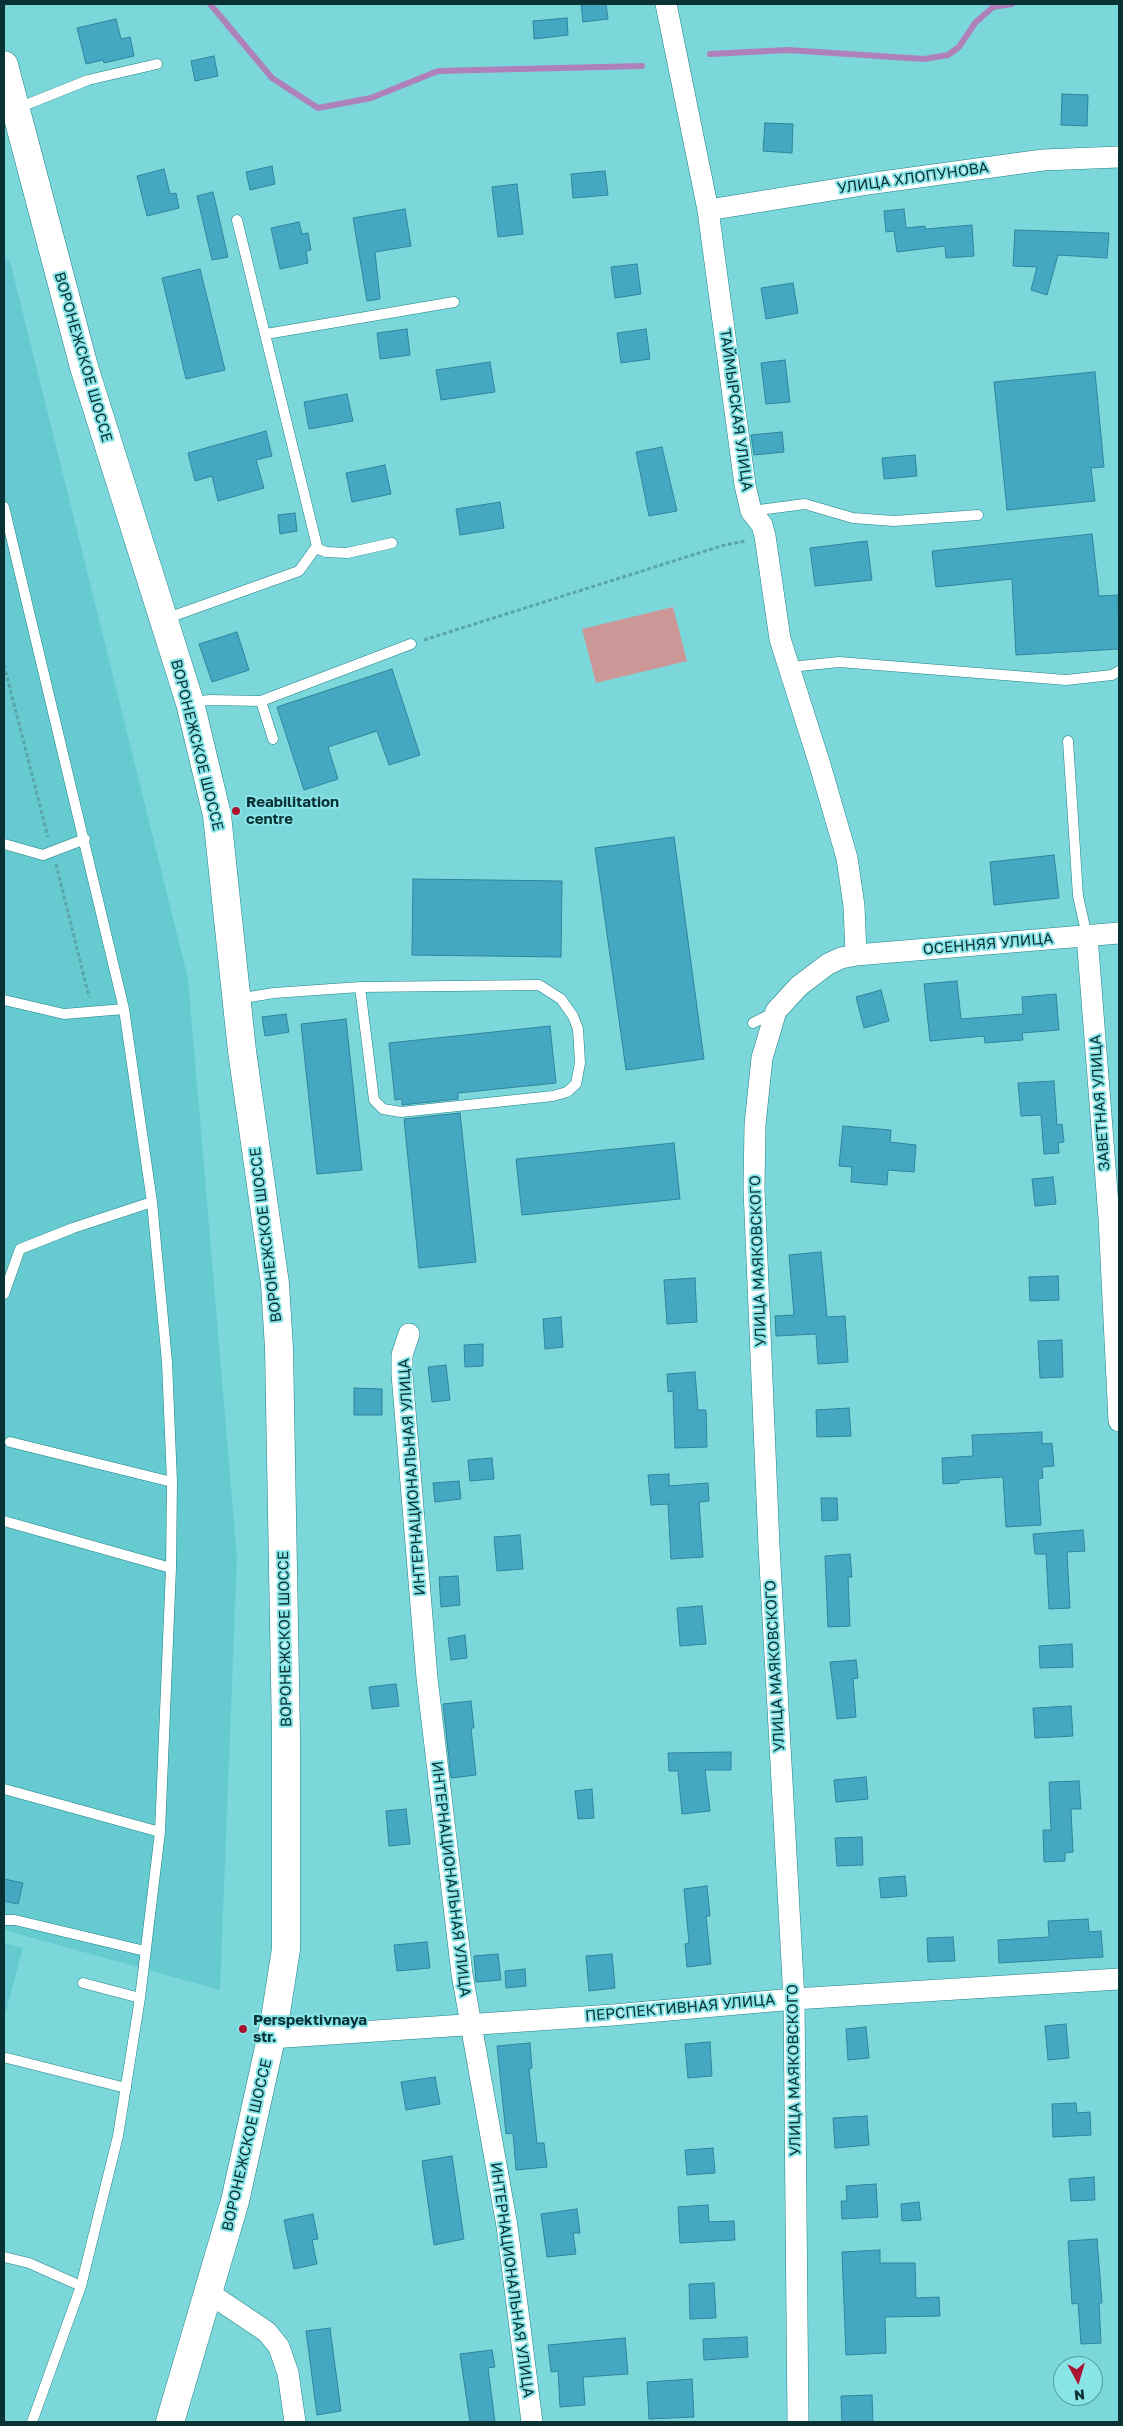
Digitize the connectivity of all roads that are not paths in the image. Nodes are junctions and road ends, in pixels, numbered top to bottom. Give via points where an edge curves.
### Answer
1 (666, 4) edge
2 (156, 64) dead end
3 (4, 65) edge
4 (10, 113) edge
5 (1119, 156) edge
6 (708, 210) junction
7 (237, 220) dead end
8 (454, 302) dead end
9 (266, 334) junction
10 (4, 507) edge
11 (752, 511) junction
12 (978, 515) dead end
13 (392, 543) dead end
14 (316, 548) junction
15 (164, 619) junction
16 (412, 644) road end
17 (790, 667) junction
18 (1119, 671) edge
19 (261, 701) junction
20 (190, 703) junction
21 (273, 739) dead end
22 (1068, 741) dead end
23 (85, 839) junction
24 (4, 844) edge
25 (1119, 933) edge
26 (1086, 936) junction
27 (856, 955) junction
28 (360, 987) junction
29 (236, 999) junction
30 (4, 1000) edge
31 (124, 1009) junction
32 (776, 1011) junction
33 (753, 1023) dead end
34 (152, 1202) junction
35 (4, 1294) edge
36 (408, 1334) dead end
37 (1119, 1421) edge
38 (10, 1442) dead end
39 (172, 1482) junction
40 (4, 1522) edge
41 (171, 1568) junction
42 (4, 1789) edge
43 (160, 1832) junction
44 (4, 1920) edge
45 (145, 1951) junction
46 (1119, 1979) edge
47 (83, 1983) dead end
48 (140, 1998) junction
49 (794, 1998) junction
50 (471, 2025) junction
51 (271, 2038) junction
52 (7, 2058) dead end
53 (126, 2088) junction
54 (4, 2257) edge
55 (81, 2286) junction
56 (209, 2293) junction
57 (32, 2422) edge
58 (170, 2422) edge
59 (295, 2422) edge
60 (532, 2422) edge
61 (798, 2422) edge

1 - 6 street, ТАЙМЫРСКАЯ УЛИЦА
2 - 4 lane via 88,80
3 - 4 main road, ВОРОНЕЖСКОЕ ШОССЕ
4 - 15 main road, ВОРОНЕЖСКОЕ ШОССЕ via 84,367
5 - 6 street, УЛИЦА ХЛОПУНОВА via 1043,160
6 - 11 street, ТАЙМЫРСКАЯ УЛИЦА via 745,485
7 - 9 lane
8 - 9 lane
9 - 14 lane via 317,539
10 - 23 lane
11 - 12 lane via 805,504 853,518 894,521
11 - 17 street, ТАЙМЫРСКАЯ УЛИЦА via 765,536 780,639
13 - 14 lane via 347,552 326,552
14 - 15 lane via 299,571
15 - 20 main road, ВОРОНЕЖСКОЕ ШОССЕ
16 - 19 lane
17 - 18 lane via 839,662 1066,680 1112,675
17 - 27 street, ТАЙМЫРСКАЯ УЛИЦА via 847,858 854,906
19 - 20 lane
19 - 21 lane
20 - 29 main road, ВОРОНЕЖСКОЕ ШОССЕ via 218,815
22 - 26 lane via 1078,896
23 - 24 lane via 43,855
23 - 31 lane
25 - 26 street, ОСЕННЯЯ УЛИЦА
26 - 27 street, ОСЕННЯЯ УЛИЦА
26 - 37 street, ЗАВЕТНАЯ УЛИЦА via 1109,1218
27 - 32 street, УЛИЦА МАЯКОВСКОГО via 828,964 799,986
28 - 28 lane via 539,985 561,999 578,1029 580,1063 576,1084 567,1092 553,1096 401,1112 383,1109 374,1100
28 - 29 lane
29 - 51 main road, ВОРОНЕЖСКОЕ ШОССЕ via 275,1284 279,1348 286,1940
30 - 31 lane via 64,1014
31 - 34 lane
32 - 33 lane
32 - 49 street, УЛИЦА МАЯКОВСКОГО via 762,1058 755,1124 754,1189 769,1546
34 - 35 lane via 20,1249
34 - 39 lane via 167,1362
36 - 50 street, ИНТЕРНАЦИОНАЛЬНАЯ УЛИЦА via 402,1355 402,1374 426,1669 462,1974
38 - 39 lane
39 - 41 lane
40 - 41 lane
41 - 43 lane
42 - 43 lane
43 - 45 lane
44 - 45 lane
45 - 48 lane
46 - 49 street, ПЕРСПЕКТИВНАЯ УЛИЦА
47 - 48 lane
48 - 53 lane
49 - 50 street, ПЕРСПЕКТИВНАЯ УЛИЦА
49 - 61 street, УЛИЦА МАЯКОВСКОГО
50 - 51 street, ПЕРСПЕКТИВНАЯ УЛИЦА
50 - 60 street, ИНТЕРНАЦИОНАЛЬНАЯ УЛИЦА via 507,2226
51 - 56 main road, ВОРОНЕЖСКОЕ ШОССЕ via 235,2201
52 - 53 lane
53 - 55 lane via 118,2136
54 - 55 lane via 29,2263
55 - 57 lane
56 - 58 main road, ВОРОНЕЖСКОЕ ШОССЕ
56 - 59 street via 267,2332 279,2347 288,2374

